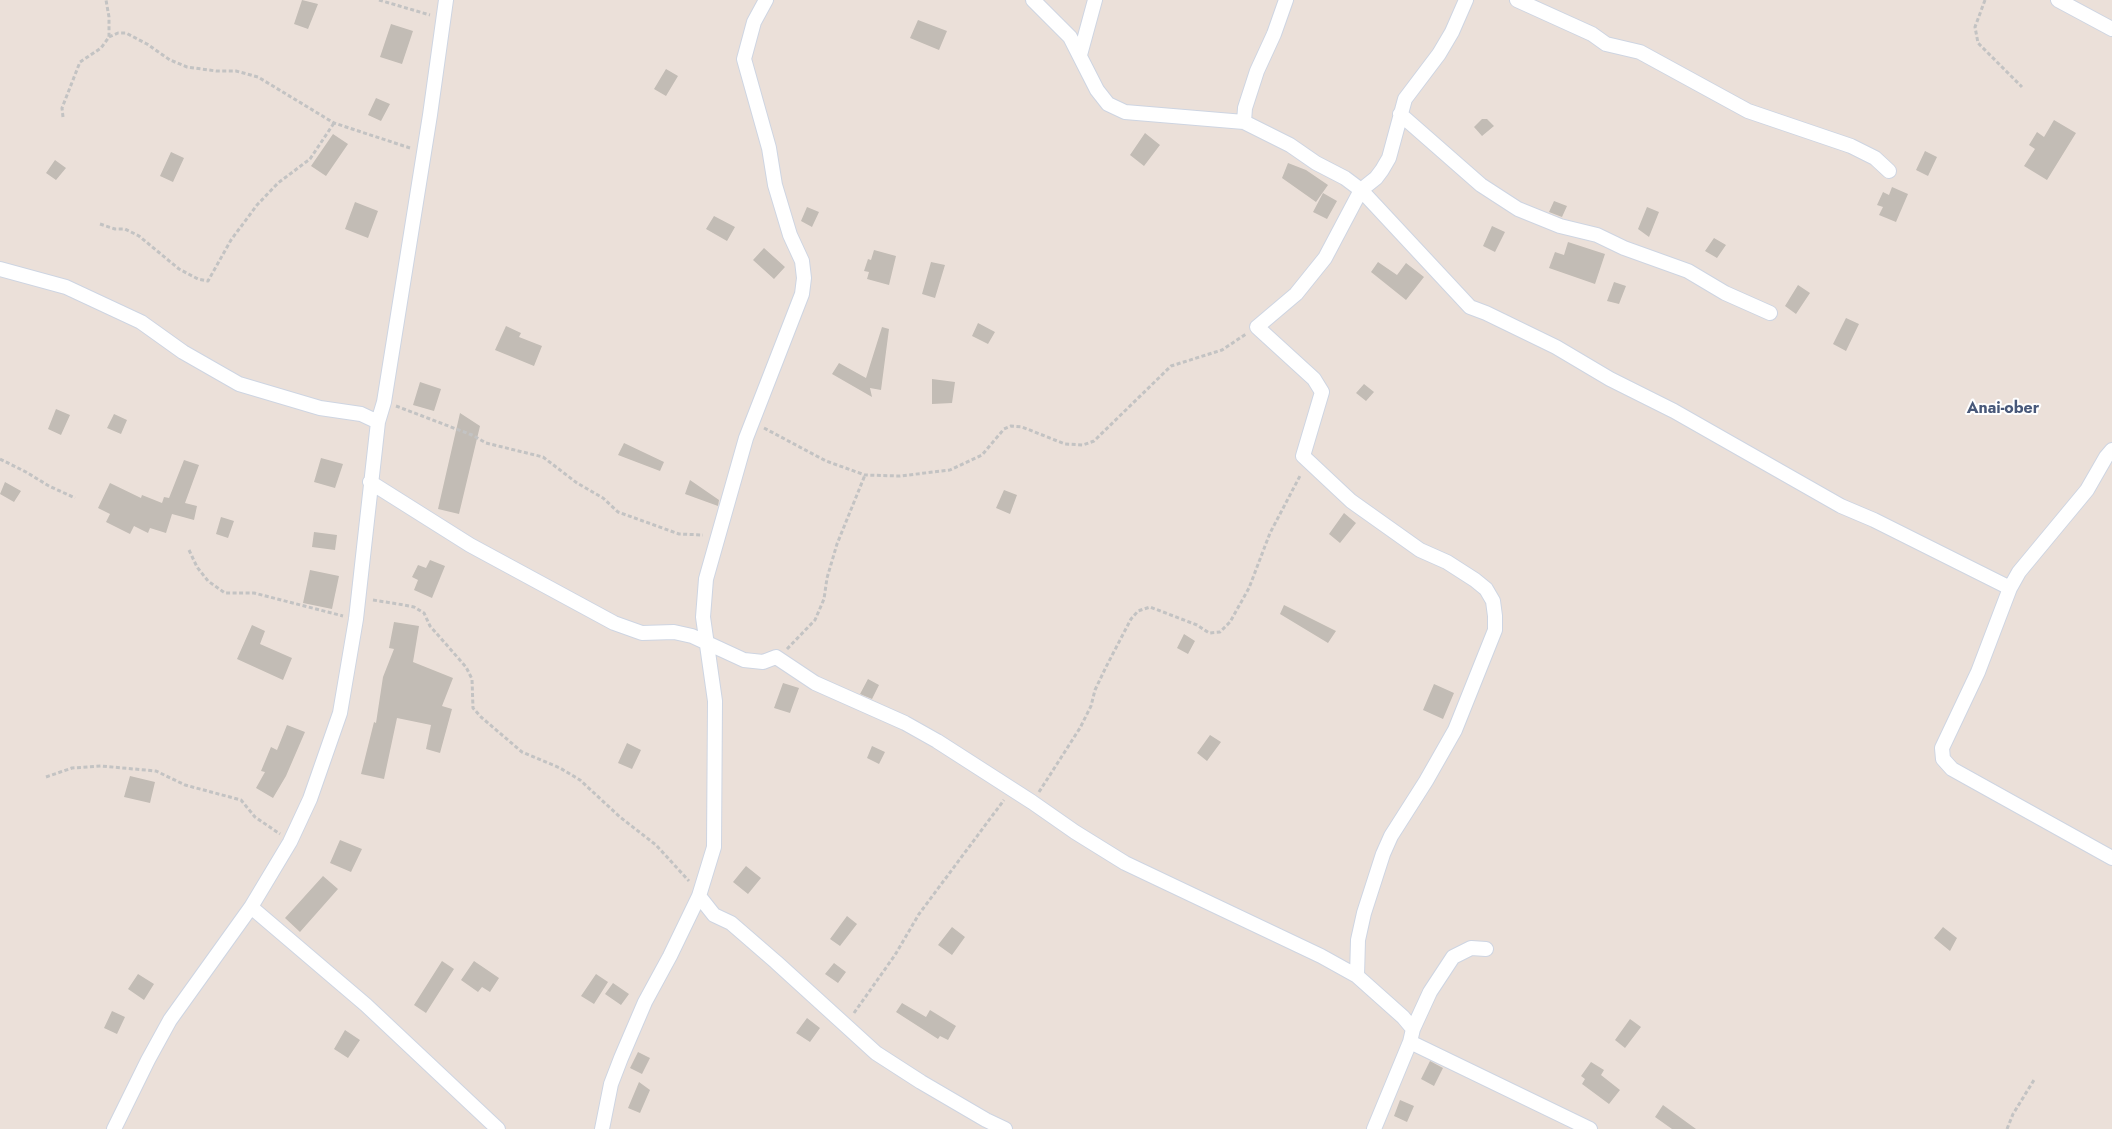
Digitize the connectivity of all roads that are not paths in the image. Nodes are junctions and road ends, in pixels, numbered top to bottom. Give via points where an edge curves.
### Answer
1 (446, 0) edge
2 (766, 0) edge
3 (1033, 0) edge
4 (1094, 0) edge
5 (1286, 0) edge
6 (1466, 0) edge
7 (1516, 0) edge
8 (2058, 0) edge
9 (2112, 29) edge
10 (1080, 55) junction
11 (1400, 114) junction
12 (1244, 122) junction
13 (1889, 171) dead end
14 (1361, 190) junction
15 (0, 269) edge
16 (1770, 313) dead end
17 (378, 422) junction
18 (2112, 450) edge
19 (370, 482) junction
20 (2010, 588) junction
21 (708, 644) junction
22 (2112, 858) edge
23 (699, 896) junction
24 (251, 906) junction
25 (1486, 949) dead end
26 (1357, 976) junction
27 (1411, 1036) junction
28 (114, 1129) edge
29 (498, 1129) edge
30 (602, 1129) edge
31 (1005, 1129) edge
32 (1374, 1129) edge
33 (1590, 1129) edge

1 - 17 street via 384,402
2 - 21 street via 754,22 744,59 769,148 775,185 790,235 802,261 804,278 802,294 752,422 706,579 703,617
3 - 10 street via 1070,37
4 - 10 street
5 - 12 street via 1257,71
6 - 11 street via 1452,32 1405,99
7 - 13 street via 1592,34 1606,44 1640,52 1748,111 1851,146 1875,158
8 - 9 street
10 - 12 street via 1097,90 1108,104 1125,112
11 - 14 street via 1389,158 1376,178
11 - 16 street via 1480,184 1518,209 1560,226 1597,235 1688,271 1725,293
12 - 14 street via 1290,145
14 - 20 street via 1470,307 1556,347 1841,506
14 - 26 street via 1325,258 1296,294 1256,327 1314,378 1322,392 1303,456 1351,501 1420,550 1447,562 1486,589 1493,601 1495,616 1494,630 1455,730 1383,854 1358,940
15 - 17 street via 66,287 141,322 183,352 239,384 320,408 360,414
17 - 19 street
18 - 20 street via 2087,490 2019,572
19 - 21 street via 485,554 614,623 642,633 674,632 692,636
19 - 24 street via 356,619 340,713 310,799 290,842
20 - 22 street via 1978,672 1942,748 1943,759 1952,769
21 - 23 street via 715,701 714,847
21 - 26 street via 744,660 764,662 776,657 815,683 929,737 1125,862
23 - 30 street via 645,1002 621,1058 611,1084
23 - 31 street via 714,914 731,923 876,1053
24 - 28 street via 170,1020
24 - 29 street via 366,1005
25 - 27 street via 1471,948 1453,957 1430,992
26 - 27 street via 1403,1017
27 - 32 street
27 - 33 street

